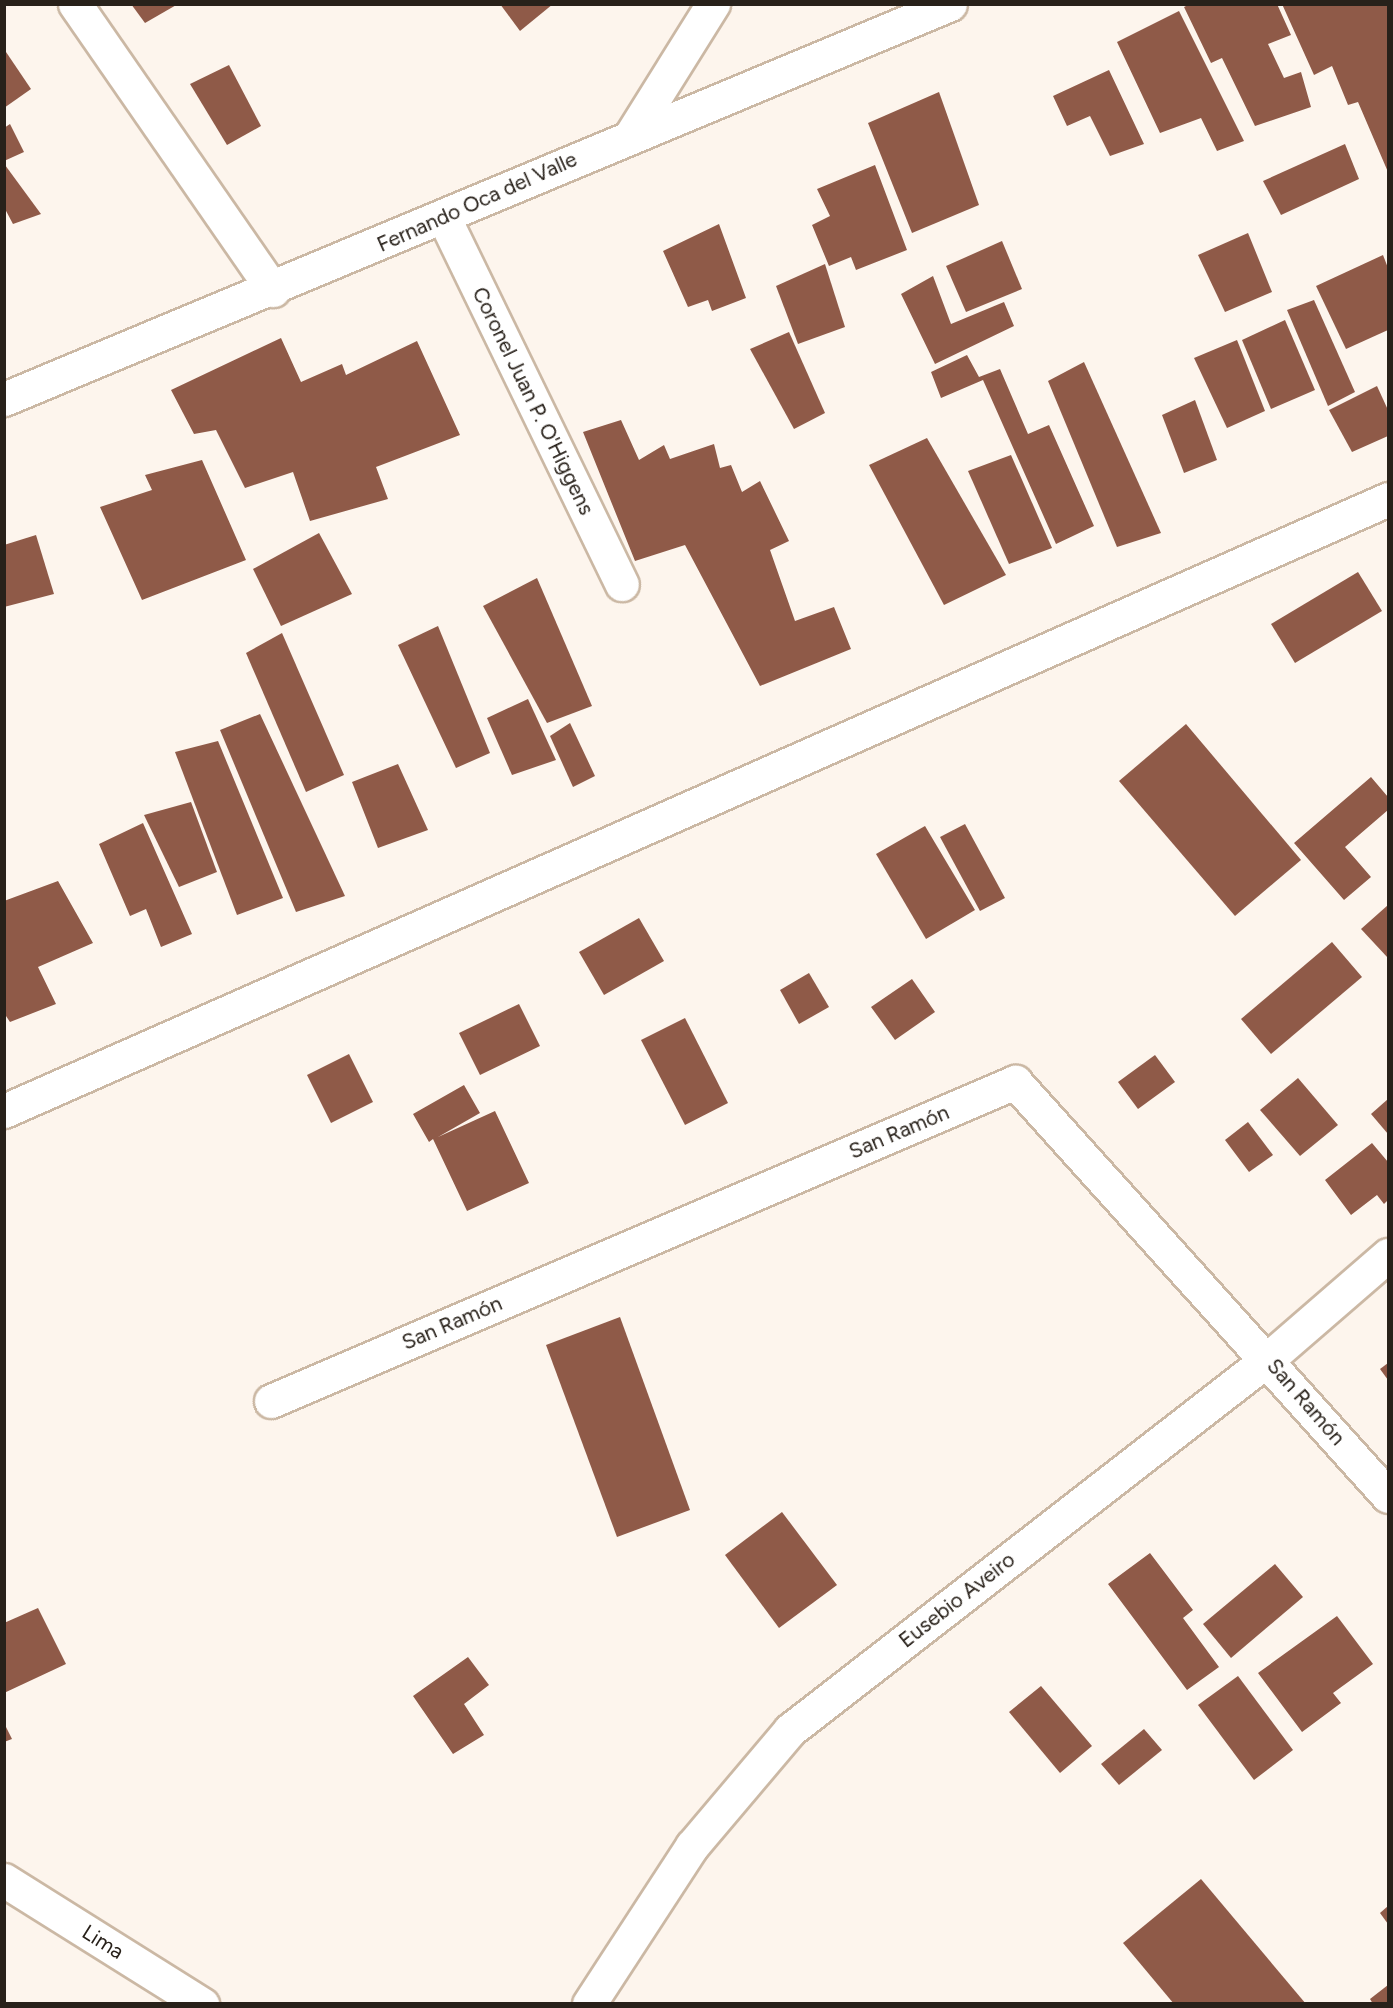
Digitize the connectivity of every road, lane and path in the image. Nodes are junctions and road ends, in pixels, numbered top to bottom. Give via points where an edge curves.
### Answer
1 (75, 4) edge
2 (713, 4) edge
3 (950, 4) edge
4 (631, 135) junction
5 (444, 218) junction
6 (273, 290) junction
7 (4, 399) edge
8 (1389, 499) edge
9 (622, 584) dead end
10 (4, 1111) edge
11 (1389, 1255) edge
12 (1268, 1359) junction
13 (271, 1401) dead end
14 (1389, 1496) edge
15 (4, 1880) edge
16 (202, 2004) edge
17 (589, 2004) edge

1 - 6 street
2 - 4 street
3 - 4 street, Fernando Oca del Valle
4 - 5 street, Fernando Oca del Valle
5 - 6 street, Fernando Oca del Valle
5 - 9 street, Coronel Juan P. O'Higgens
6 - 7 street, Fernando Oca del Valle
8 - 10 street
11 - 12 street, Eusebio Aveiro
12 - 13 street, San Ramón via 1015,1082
12 - 14 street, San Ramón
12 - 17 street, Eusebio Aveiro via 790,1730 692,1846
15 - 16 street, Lima

